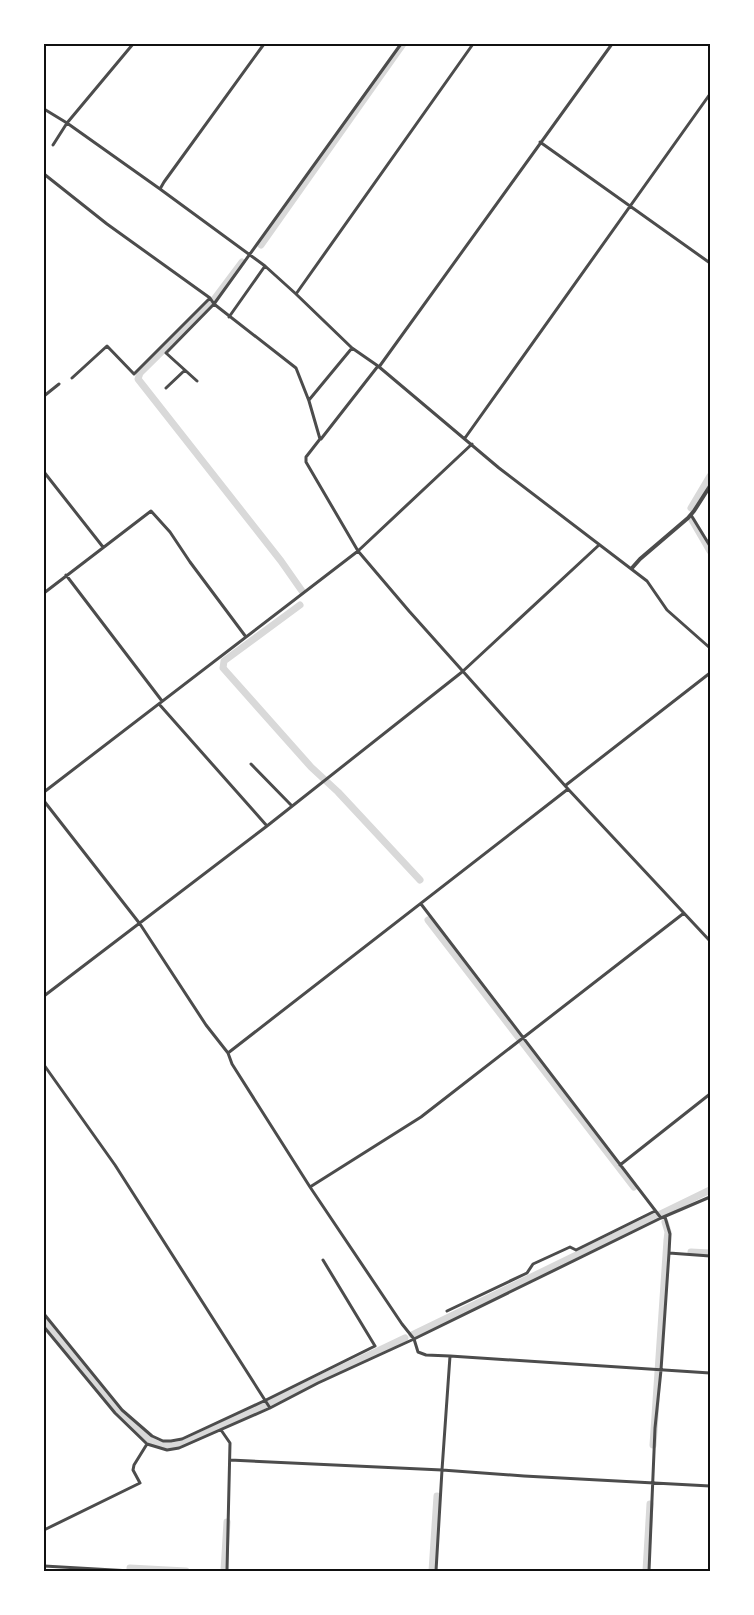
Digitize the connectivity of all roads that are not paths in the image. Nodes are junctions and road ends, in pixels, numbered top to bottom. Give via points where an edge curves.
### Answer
1 (133, 44) edge
2 (264, 44) edge
3 (401, 44) edge
4 (473, 44) edge
5 (612, 44) edge
6 (710, 94) edge
7 (44, 109) edge
8 (67, 123) junction
9 (540, 142) junction
10 (53, 145) dead end
11 (44, 175) edge
12 (160, 189) junction
13 (631, 207) junction
14 (250, 255) junction
15 (710, 263) edge
16 (265, 266) junction
17 (296, 294) junction
18 (210, 298) junction
19 (214, 304) junction
20 (229, 317) junction
21 (352, 348) junction
22 (378, 366) junction
23 (185, 370) junction
24 (72, 378) dead end
25 (197, 381) dead end
26 (59, 384) dead end
27 (166, 388) dead end
28 (44, 396) edge
29 (309, 401) junction
30 (465, 438) junction
31 (320, 439) junction
32 (472, 444) junction
33 (44, 472) edge
34 (710, 486) edge
35 (691, 515) junction
36 (599, 545) junction
37 (710, 546) edge
38 (103, 547) junction
39 (358, 551) junction
40 (632, 568) junction
41 (66, 575) junction
42 (44, 593) edge
43 (246, 637) junction
44 (710, 648) edge
45 (462, 672) junction
46 (710, 673) edge
47 (161, 702) junction
48 (250, 764) dead end
49 (567, 787) junction
50 (44, 792) edge
51 (44, 800) edge
52 (292, 806) junction
53 (266, 826) junction
54 (421, 904) junction
55 (684, 913) junction
56 (140, 924) junction
57 (710, 940) edge
58 (44, 996) edge
59 (521, 1040) junction
60 (228, 1053) junction
61 (44, 1065) edge
62 (710, 1094) edge
63 (620, 1165) junction
64 (310, 1187) junction
65 (710, 1197) edge
66 (655, 1211) junction
67 (663, 1218) junction
68 (669, 1254) junction
69 (710, 1256) edge
70 (323, 1260) dead end
71 (447, 1311) dead end
72 (44, 1314) edge
73 (44, 1326) edge
74 (414, 1339) junction
75 (450, 1356) junction
76 (660, 1370) junction
77 (710, 1373) edge
78 (266, 1400) junction
79 (270, 1408) junction
80 (220, 1430) junction
81 (163, 1442) junction
82 (147, 1444) junction
83 (155, 1447) junction
84 (230, 1460) junction
85 (442, 1470) junction
86 (653, 1482) junction
87 (710, 1486) edge
88 (44, 1530) edge
89 (44, 1566) edge
90 (131, 1571) edge
91 (227, 1571) edge
92 (436, 1571) edge
93 (648, 1571) edge

1 - 8 street
2 - 12 street
3 - 14 street
4 - 17 street
5 - 9 street
6 - 13 street
7 - 8 street
8 - 10 street
8 - 12 street
9 - 13 street
9 - 22 street
11 - 18 street
12 - 14 street
13 - 15 street
13 - 30 street
14 - 16 street
14 - 19 street
16 - 17 street
16 - 20 street
17 - 21 street
18 - 19 street
18 - 24 street via 134,374 107,346
19 - 20 street
19 - 23 street via 166,353
20 - 29 street via 296,368
21 - 22 street
21 - 29 street
22 - 30 street
22 - 31 street
23 - 25 street
23 - 27 street
26 - 28 street
29 - 31 street
30 - 32 street
31 - 39 street via 306,457 306,462
32 - 36 street
32 - 39 street
33 - 38 street
34 - 35 street
35 - 37 street
35 - 40 street
36 - 40 street
36 - 45 street
38 - 41 street
38 - 43 street via 151,511 170,532
39 - 43 street
39 - 45 street
40 - 44 street via 647,581 667,610
41 - 42 street
41 - 47 street
43 - 47 street
45 - 49 street
45 - 52 street
46 - 49 street
47 - 50 street
47 - 53 street
48 - 52 street
49 - 54 street
49 - 55 street
51 - 56 street
52 - 53 street
53 - 56 street
54 - 59 street
54 - 60 street
55 - 57 street
55 - 59 street
56 - 58 street
56 - 60 street
59 - 63 street
59 - 64 street via 421,1117
60 - 64 street
61 - 78 street via 115,1165
62 - 63 street
63 - 66 street
64 - 74 street
65 - 67 street
66 - 67 street
66 - 71 street via 576,1250 570,1247 532,1264 527,1273
67 - 68 street via 670,1234
67 - 74 street
68 - 69 street
68 - 76 street
70 - 78 street via 375,1346
72 - 81 street via 122,1410
73 - 82 street via 115,1414
74 - 75 street via 418,1352
74 - 79 street
75 - 76 street
75 - 85 street
76 - 77 street
76 - 86 street
78 - 79 street
78 - 81 street via 182,1439
79 - 80 street
80 - 83 street via 179,1448
80 - 84 street via 230,1443
81 - 83 street via 162,1447
82 - 83 street
82 - 88 street via 133,1470 140,1483
84 - 85 street
84 - 91 street
85 - 86 street
85 - 92 street
86 - 87 street
86 - 93 street
89 - 90 street

